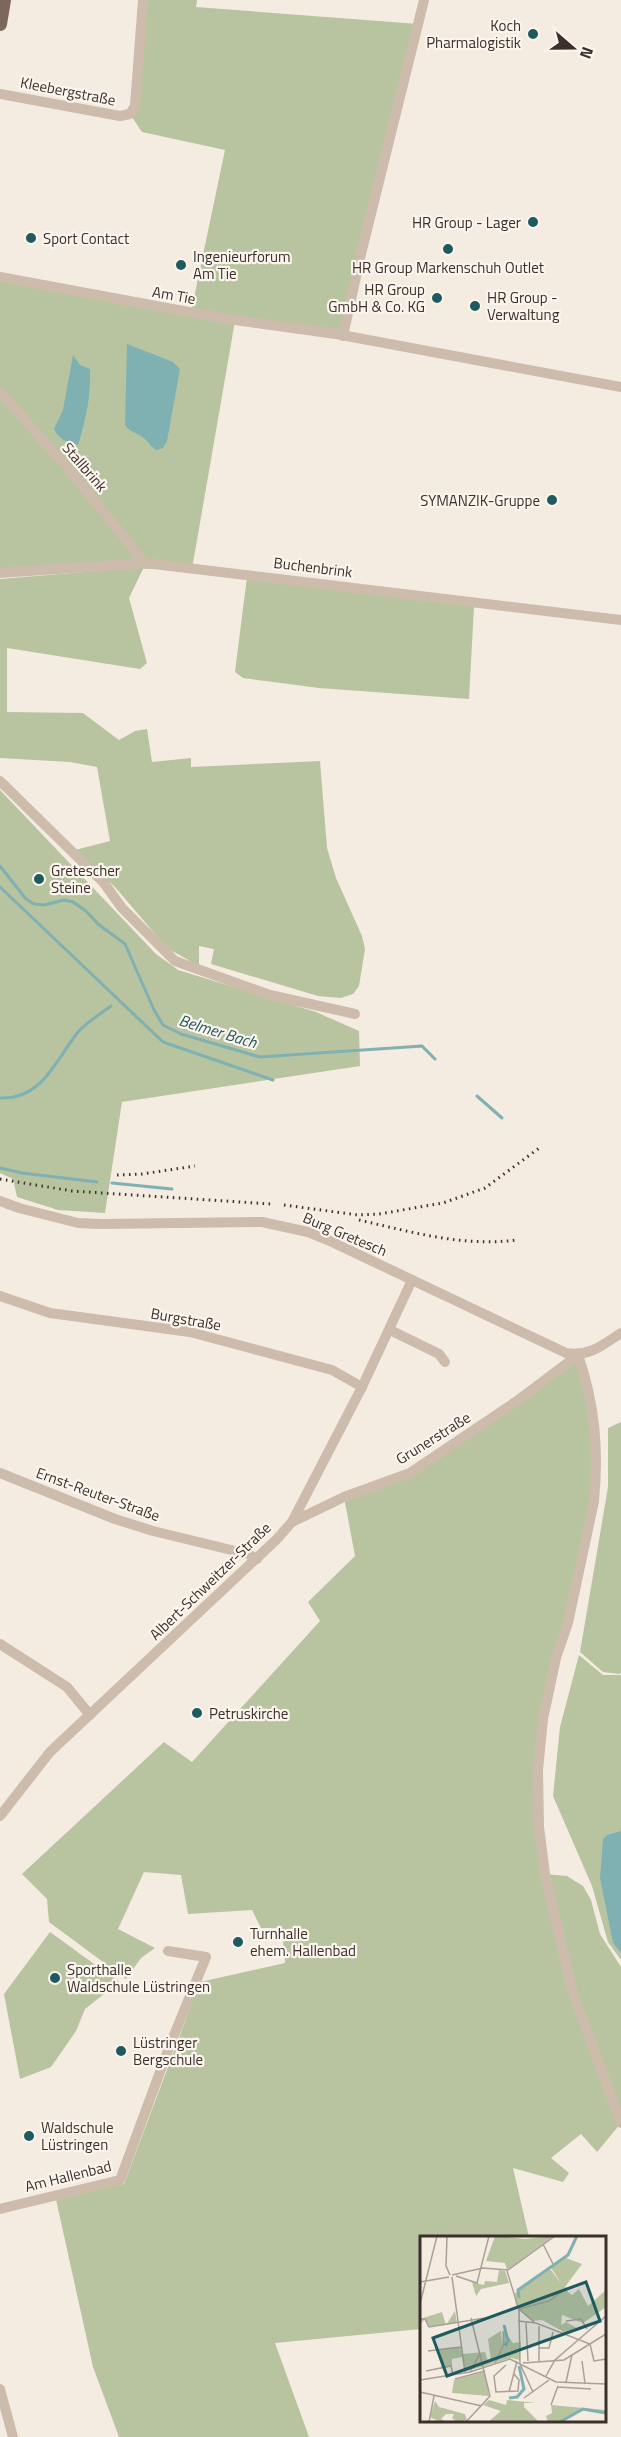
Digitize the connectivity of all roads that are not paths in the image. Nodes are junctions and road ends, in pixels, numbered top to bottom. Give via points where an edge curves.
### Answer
1 (4, 0) edge
2 (143, 0) edge
3 (424, 0) edge
4 (0, 24) edge
5 (0, 94) edge
6 (0, 278) edge
7 (344, 336) junction
8 (621, 387) edge
9 (0, 392) edge
10 (145, 564) junction
11 (0, 573) edge
12 (621, 620) edge
13 (0, 781) edge
14 (355, 1014) dead end
15 (0, 1201) edge
16 (412, 1280) junction
17 (0, 1296) edge
18 (390, 1330) junction
19 (621, 1333) edge
20 (578, 1355) junction
21 (445, 1362) dead end
22 (363, 1387) junction
23 (0, 1473) edge
24 (292, 1522) junction
25 (257, 1559) junction
26 (0, 1644) edge
27 (90, 1715) junction
28 (0, 1815) edge
29 (168, 1951) dead end
30 (621, 2123) edge
31 (0, 2209) edge
32 (0, 2389) edge
33 (13, 2437) edge

1 - 4 main road
2 - 5 street, Kleebergstraße via 135,106 130,114 120,116
3 - 7 street
6 - 7 street, Am Tie via 228,320
7 - 8 street, Am Tie
9 - 10 street, Stallbrink
10 - 11 street, Buchenbrink
10 - 12 street, Buchenbrink
13 - 14 street via 104,883 122,908 175,961 270,995
15 - 16 street, Burg Gretesch via 78,1222 274,1224 308,1232
16 - 18 street, Albert-Schweitzer-Straße
16 - 20 street, Burg Gretesch via 566,1353
17 - 22 street, Burgstraße via 50,1313 190,1332 332,1370
18 - 21 street via 440,1354
18 - 22 street, Albert-Schweitzer-Straße
19 - 20 street via 594,1351
20 - 24 street, Grunerstraße via 410,1473 344,1497
20 - 30 street via 589,1387 597,1433 596,1484 568,1623 543,1719 538,1770 539,1827 545,1874 572,1990
22 - 24 street, Albert-Schweitzer-Straße
23 - 25 street, Ernst-Reuter-Straße via 115,1519
24 - 25 street, Albert-Schweitzer-Straße
25 - 27 street, Albert-Schweitzer-Straße
26 - 27 street via 67,1688
27 - 28 street, Albert-Schweitzer-Straße via 50,1752
29 - 31 street, Am Hallenbad via 206,1957 120,2180
32 - 33 street

